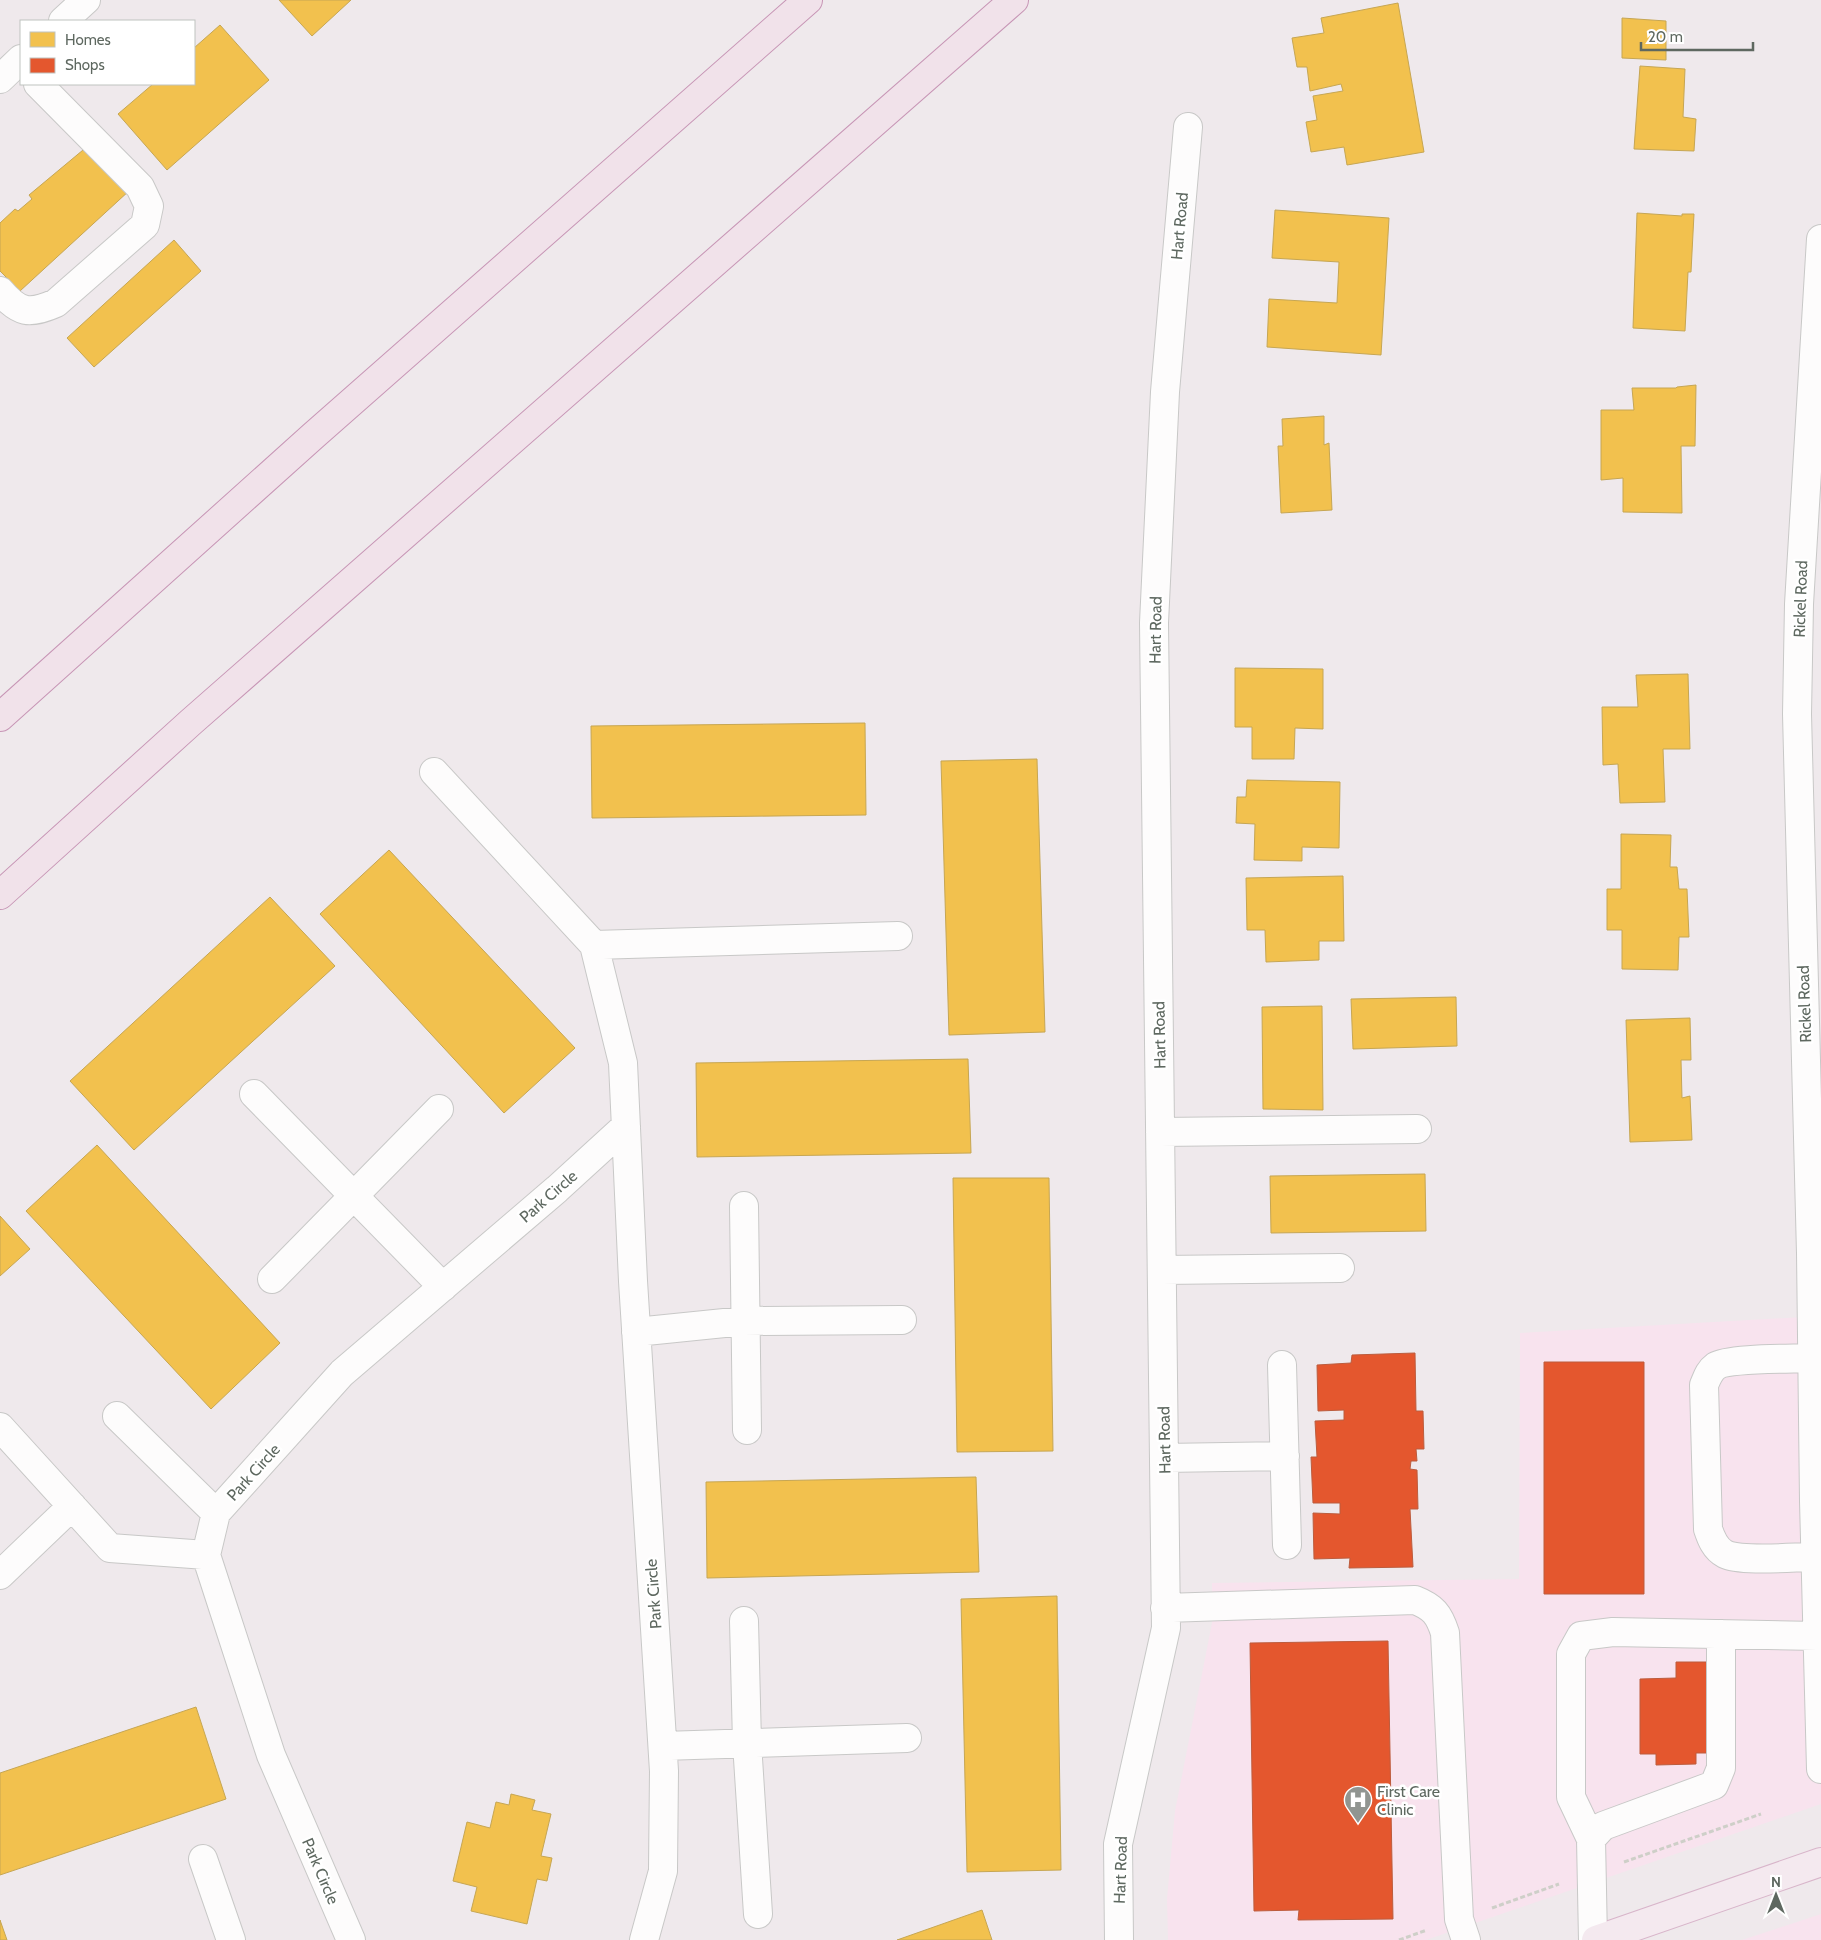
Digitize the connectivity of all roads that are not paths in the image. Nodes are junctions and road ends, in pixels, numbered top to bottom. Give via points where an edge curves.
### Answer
1 (86, 0) edge
2 (808, 0) edge
3 (1014, 0) edge
4 (64, 20) edge
5 (39, 85) edge
6 (1188, 127) dead end
7 (1821, 239) edge
8 (0, 291) edge
9 (1818, 353) edge
10 (0, 717) edge
11 (434, 772) dead end
12 (0, 895) edge
13 (898, 936) dead end
14 (594, 945) junction
15 (254, 1094) dead end
16 (440, 1109) dead end
17 (626, 1126) junction
18 (1417, 1129) dead end
19 (1160, 1132) junction
20 (354, 1196) junction
21 (744, 1206) dead end
22 (1340, 1268) dead end
23 (1162, 1270) junction
24 (272, 1279) dead end
25 (1816, 1284) edge
26 (443, 1288) junction
27 (902, 1320) dead end
28 (744, 1321) junction
29 (636, 1332) junction
30 (1812, 1358) junction
31 (1282, 1365) dead end
32 (117, 1416) dead end
33 (0, 1427) edge
34 (747, 1430) dead end
35 (1285, 1456) junction
36 (1164, 1458) junction
37 (72, 1506) junction
38 (216, 1513) junction
39 (1286, 1545) dead end
40 (206, 1555) junction
41 (1815, 1557) junction
42 (0, 1575) edge
43 (1165, 1608) junction
44 (744, 1621) dead end
45 (1721, 1634) junction
46 (1817, 1636) junction
47 (907, 1738) dead end
48 (747, 1744) junction
49 (663, 1746) junction
50 (1821, 1769) edge
51 (1591, 1839) junction
52 (203, 1859) dead end
53 (1821, 1862) edge
54 (758, 1914) dead end
55 (231, 1940) edge
56 (351, 1940) edge
57 (644, 1940) edge
58 (1119, 1940) edge
59 (1466, 1940) edge
60 (1595, 1940) edge

1 - 4 street
2 - 10 highway via 305,443
3 - 12 highway via 191,722
5 - 8 street via 140,187 149,206 145,225 56,303 39,311 24,311
6 - 19 street, Hart Road via 1165,392 1154,623
7 - 9 street, Rickel Road
9 - 25 street, Rickel Road via 1798,604 1797,714
11 - 14 street, Park Circle
13 - 14 street
14 - 17 street, Park Circle via 623,1063
15 - 20 street
16 - 20 street
17 - 26 street, Park Circle
17 - 29 street, Park Circle
18 - 19 street
19 - 23 street, Hart Road
20 - 24 street
20 - 26 street
21 - 28 street
22 - 23 street
23 - 36 street, Hart Road
25 - 30 street, Rickel Road
26 - 38 street, Park Circle via 342,1373
27 - 28 street
28 - 29 street
28 - 34 street
29 - 49 street, Park Circle
30 - 41 street, Rickel Road
30 - 41 street via 1718,1365 1710,1372 1704,1385 1708,1528 1713,1543 1725,1554 1744,1558
31 - 35 street
32 - 38 street
33 - 37 street
35 - 36 street
35 - 39 street
36 - 43 street, Hart Road
37 - 40 street via 110,1548
37 - 42 street
38 - 40 street, Park Circle
40 - 56 street, Park Circle via 271,1755
41 - 46 street, Rickel Road
43 - 58 street, Hart Road via 1166,1628 1118,1844
43 - 59 street via 1415,1600 1429,1605 1440,1616 1445,1633 1459,1919
44 - 48 street
45 - 46 street
45 - 51 street via 1721,1768 1714,1785 1603,1826
45 - 51 street via 1613,1632 1581,1636 1571,1654 1571,1797
46 - 50 street, Rickel Road
47 - 48 street
48 - 49 street
48 - 54 street
49 - 57 street, Park Circle via 663,1871
51 - 60 street
52 - 55 street
53 - 60 main road

